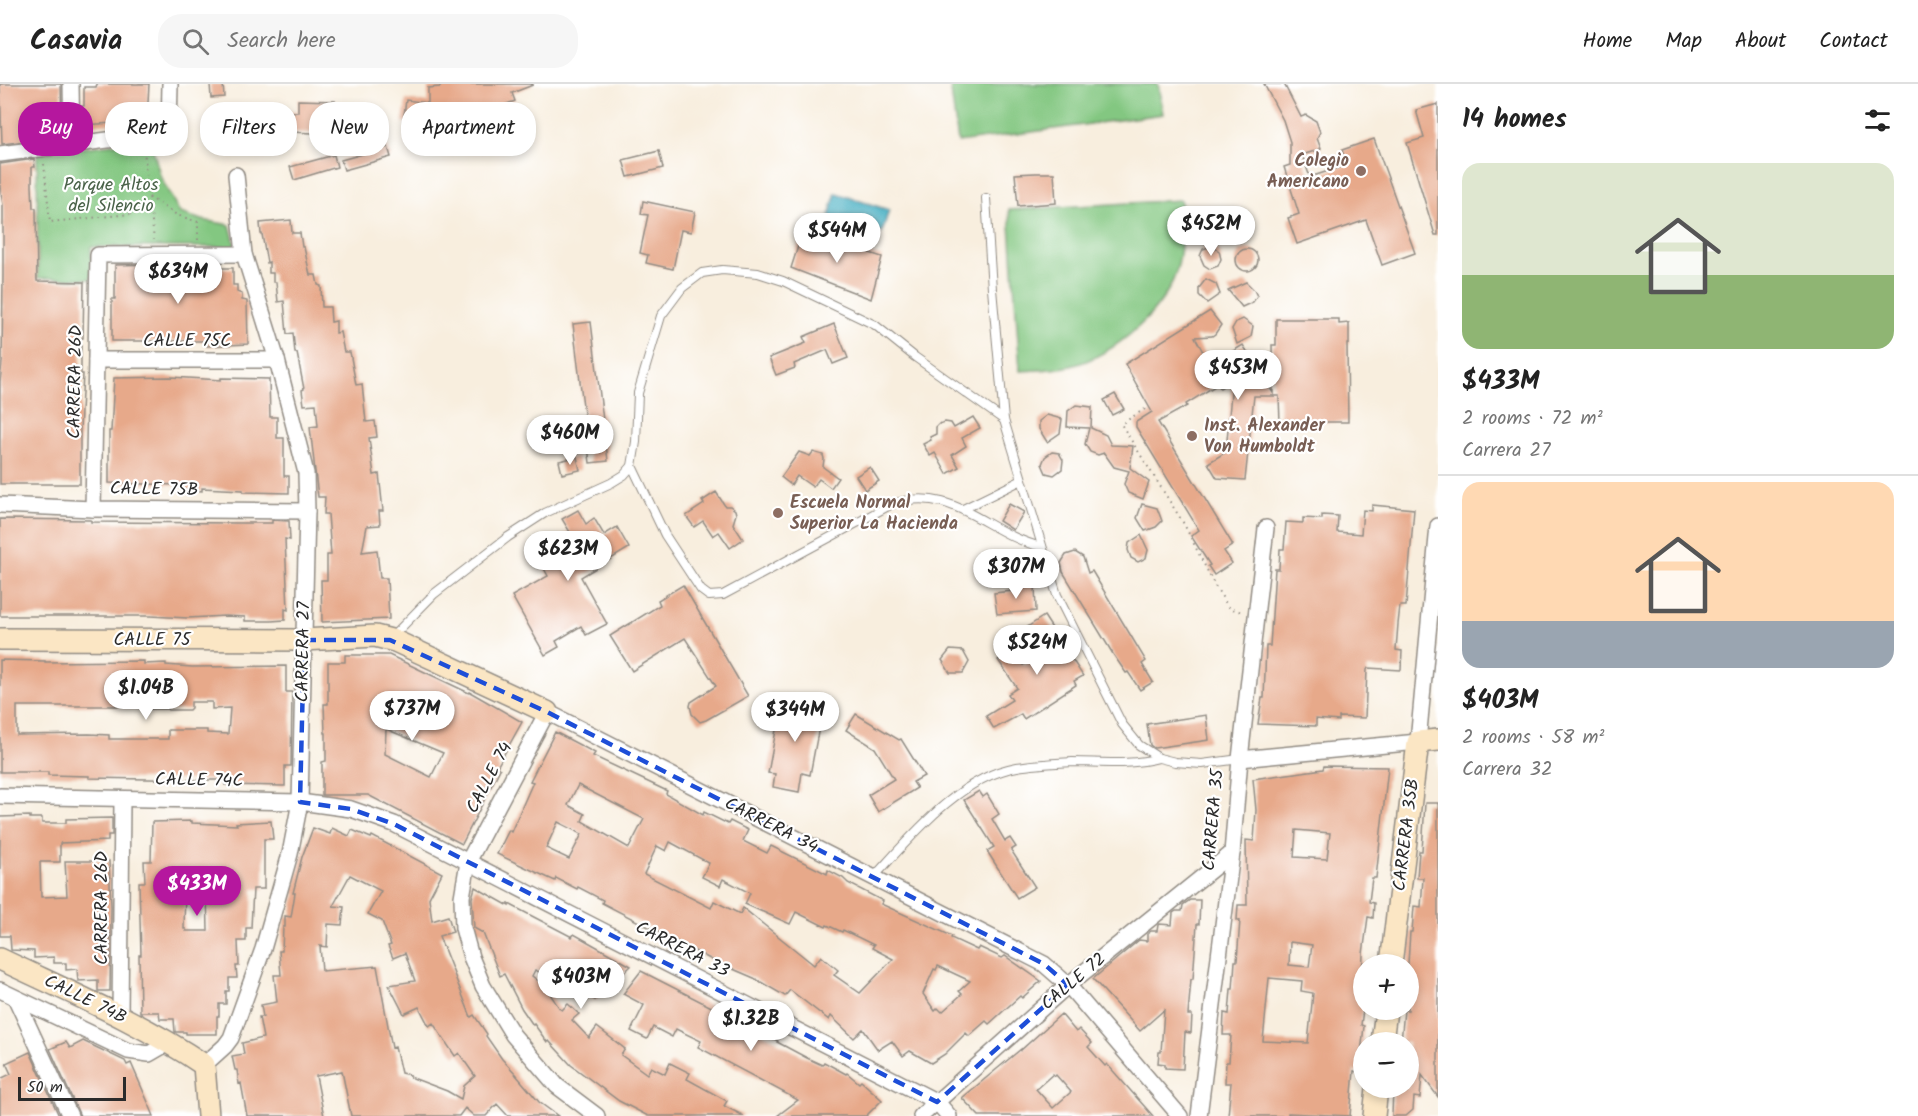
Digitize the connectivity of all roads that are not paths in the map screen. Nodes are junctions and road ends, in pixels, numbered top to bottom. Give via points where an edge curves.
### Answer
1 (70, 84) edge
2 (170, 84) edge
3 (71, 102) edge
4 (93, 142) edge
5 (18, 152) edge
6 (0, 154) edge
7 (236, 176) dead end
8 (986, 198) dead end
9 (244, 254) junction
10 (96, 360) junction
11 (277, 360) junction
12 (1004, 420) junction
13 (632, 466) junction
14 (1022, 480) junction
15 (0, 504) edge
16 (93, 509) junction
17 (963, 509) junction
18 (307, 511) junction
19 (1438, 526) edge
20 (1266, 528) dead end
21 (1042, 547) junction
22 (0, 639) edge
23 (304, 640) junction
24 (390, 640) junction
25 (547, 712) junction
26 (1428, 741) edge
27 (1159, 758) junction
28 (1240, 759) junction
29 (0, 796) edge
30 (122, 799) junction
31 (300, 802) junction
32 (394, 824) joint
33 (1232, 853) junction
34 (468, 862) junction
35 (873, 878) junction
36 (1394, 954) edge
37 (0, 959) edge
38 (1068, 985) junction
39 (0, 990) edge
40 (16, 999) junction
41 (120, 1017) junction
42 (168, 1043) junction
43 (204, 1065) junction
44 (1376, 1098) edge
45 (937, 1102) junction
46 (70, 1116) edge
47 (208, 1116) edge
48 (597, 1116) edge
49 (921, 1116) edge
50 (949, 1116) edge
51 (1180, 1116) edge
52 (1200, 1116) edge
53 (1374, 1116) edge

1 - 3 street
2 - 4 street via 169,132
5 - 6 street
7 - 9 street, CARRERA 27
8 - 12 lane
9 - 10 street, CARRERA 26D via 98,255
9 - 11 street, CARRERA 27
10 - 11 street, CALLE 75C
10 - 16 street, CARRERA 26D
11 - 18 street, CARRERA 27 via 306,473
12 - 13 lane via 875,326 783,281 758,273 722,270 702,273 682,288 661,316 638,393
12 - 14 lane
13 - 17 lane via 665,535 701,590 713,597 899,501 933,499
13 - 24 lane via 611,483 545,513 508,537 434,594
14 - 17 lane
14 - 21 lane
15 - 16 street, CALLE 75B
16 - 18 street, CALLE 75B
17 - 21 lane via 1026,543
18 - 23 street, CARRERA 27
19 - 26 street, CARRERA 35B
20 - 28 street, CARRERA 35
21 - 27 lane via 1057,595 1122,724 1138,745
22 - 23 street, CALLE 75
23 - 24 street, CARRERA 34 via 375,636
23 - 31 street, CARRERA 27
24 - 25 street, CARRERA 34
25 - 34 street, CALLE 74
25 - 35 street, CARRERA 34
26 - 28 street
26 - 36 street, CARRERA 35B
27 - 28 lane via 1202,764
27 - 35 lane via 1145,762 1015,767 975,782 942,807
28 - 33 street, CARRERA 35
29 - 30 street, CALLE 74C
30 - 31 street, CALLE 74C
30 - 41 street, CARRERA 26D
31 - 32 street, CALLE 74C via 351,809
31 - 43 street, CARRERA 27 via 263,949 231,1038
32 - 34 street, CARRERA 33
33 - 38 street, CALLE 72
33 - 52 street, CARRERA 35
34 - 45 street, CARRERA 33
34 - 48 street, CALLE 74 via 462,897 463,928 483,986 533,1060 557,1086
35 - 38 street, CARRERA 34 via 1044,964
37 - 41 street, CALLE 74B
38 - 45 street, CALLE 72
38 - 51 street, CARRERA 34
39 - 40 street, CALLE 74B
40 - 42 street, CALLE 74B via 128,1051 149,1054
40 - 46 street
41 - 42 street, CALLE 74B
42 - 43 street, CALLE 74B
43 - 47 street
44 - 53 street
45 - 49 street, CALLE 72
45 - 50 street, CARRERA 33

